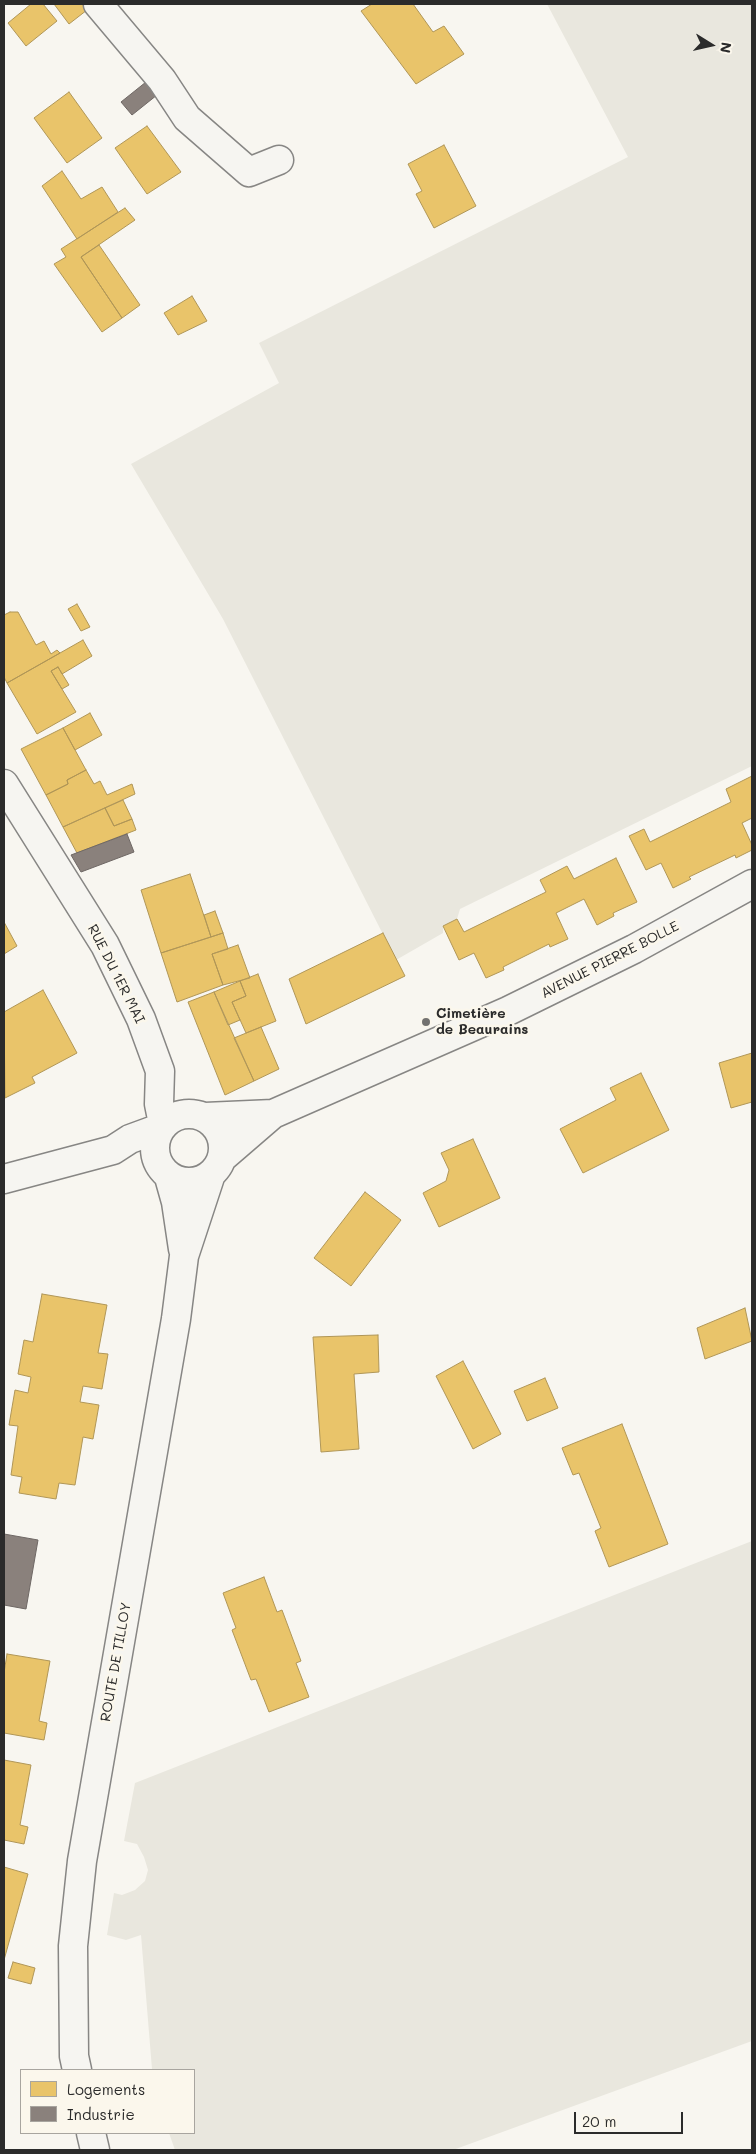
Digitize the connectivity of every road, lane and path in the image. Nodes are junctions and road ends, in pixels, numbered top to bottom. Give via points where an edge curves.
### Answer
1 (98, 4) edge
2 (279, 160) dead end
3 (4, 784) edge
4 (752, 884) edge
5 (273, 1114) junction
6 (205, 1117) junction
7 (162, 1126) junction
8 (113, 1150) junction
9 (217, 1166) junction
10 (165, 1173) junction
11 (4, 1179) edge
12 (184, 1256) junction
13 (77, 2069) edge
14 (91, 2134) edge
15 (95, 2150) edge

1 - 2 street via 162,80 187,118 249,172
3 - 7 street, RUE DU 1ER MAI via 105,945 141,1019 160,1071
4 - 5 street, AVENUE PIERRE BOLLE via 634,949 508,1012
5 - 6 street, AVENUE PIERRE BOLLE
5 - 9 street, AVENUE PIERRE BOLLE
6 - 7 street via 187,1113
6 - 9 street via 220,1134
7 - 8 street
7 - 10 street via 155,1141 155,1155
8 - 10 street
8 - 11 street
9 - 10 street via 198,1182 184,1183
9 - 12 street, ROUTE DE TILLOY
10 - 12 street, ROUTE DE TILLOY via 176,1202
12 - 13 street, ROUTE DE TILLOY via 77,1893 73,1969
14 - 15 street

